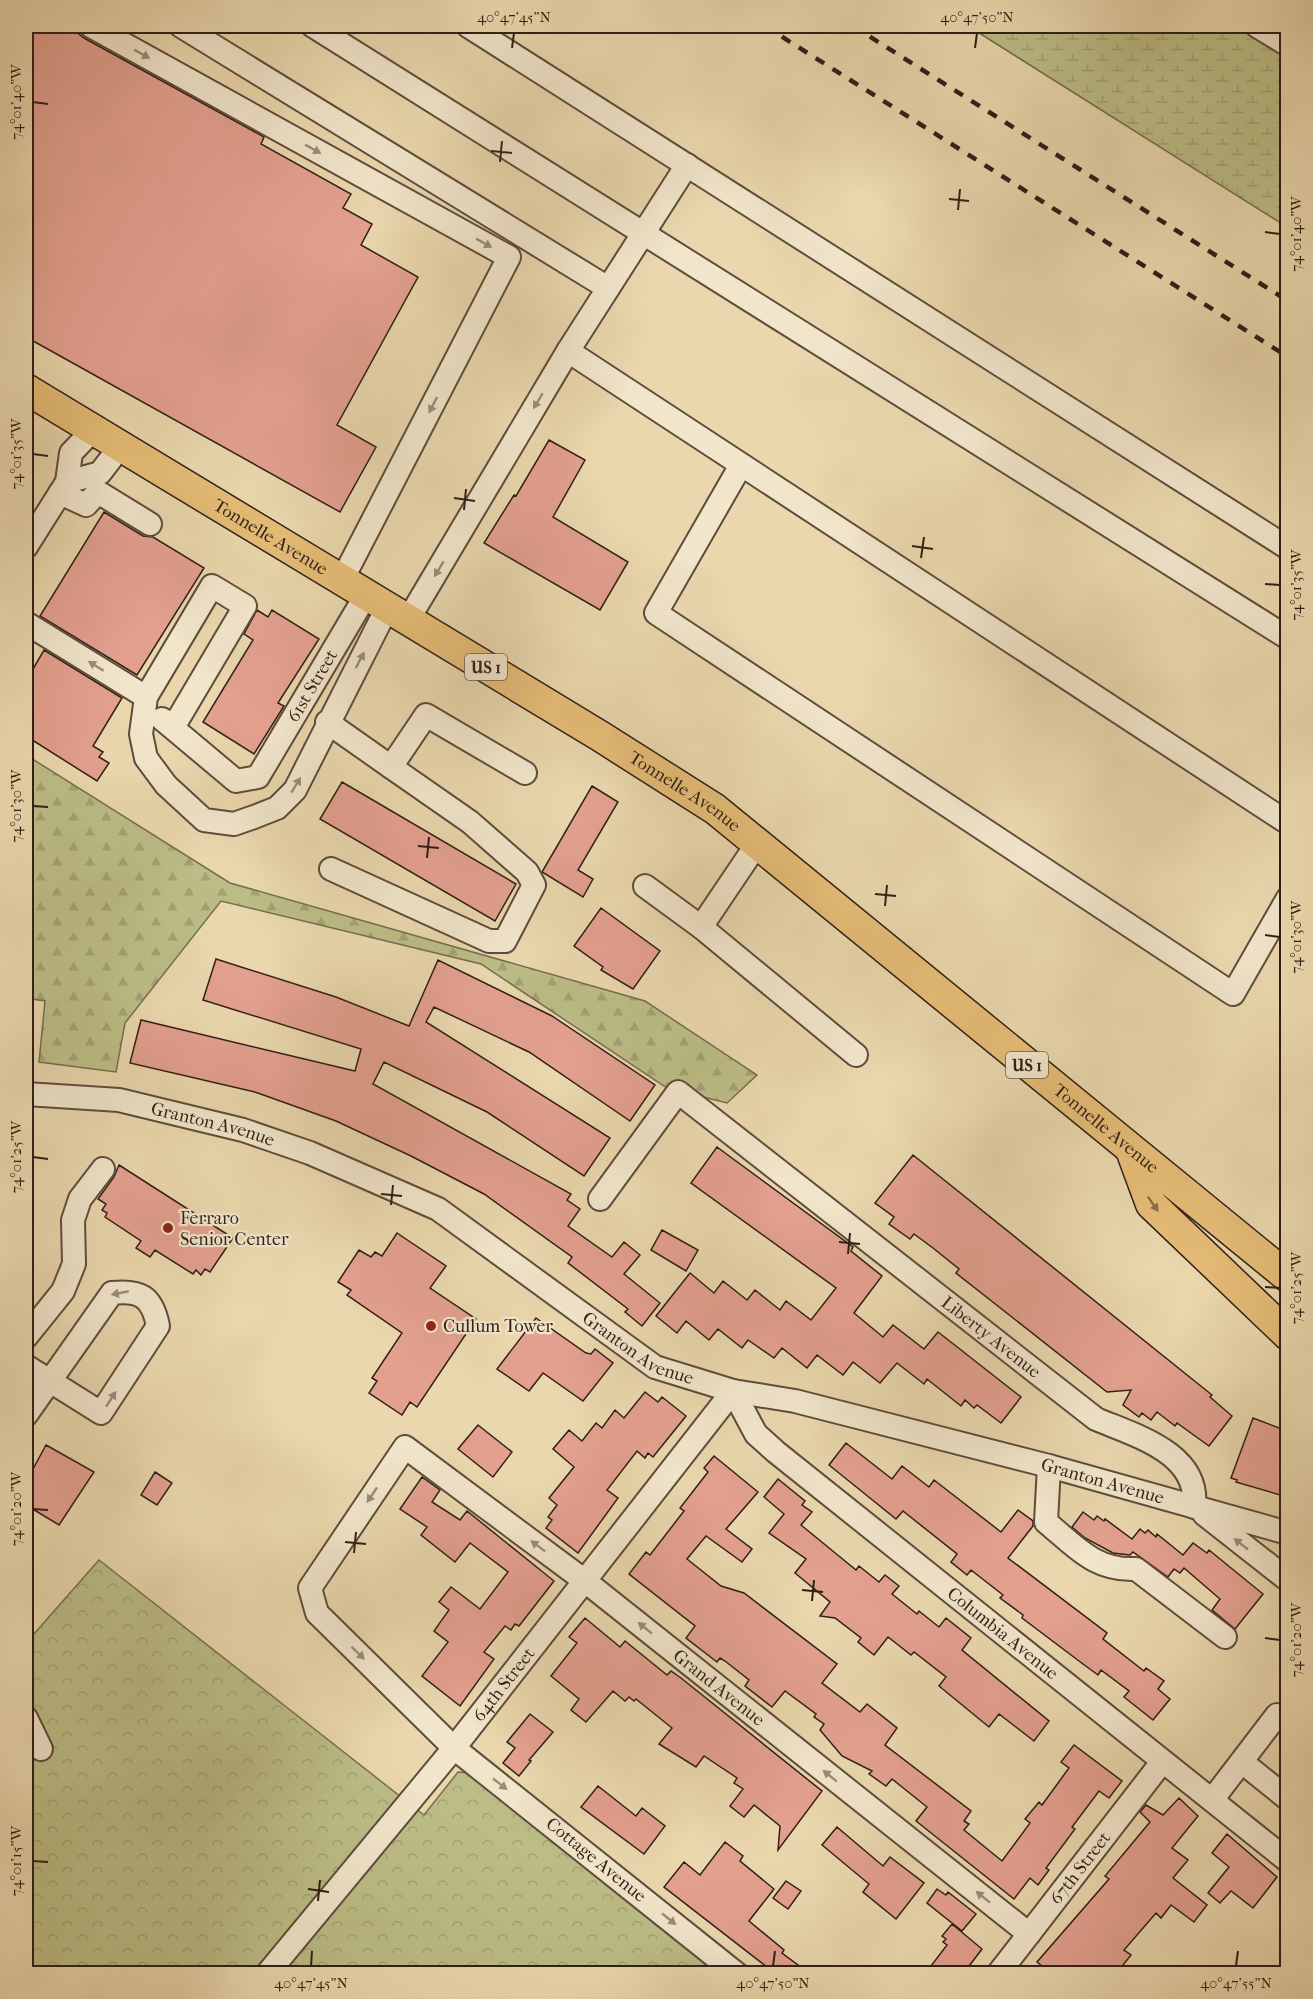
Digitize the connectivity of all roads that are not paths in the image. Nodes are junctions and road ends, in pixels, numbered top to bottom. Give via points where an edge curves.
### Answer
1 (91, 26) edge
2 (181, 26) edge
3 (313, 26) edge
4 (468, 26) edge
5 (1257, 26) edge
6 (1287, 45) edge
7 (687, 165) junction
8 (643, 233) junction
9 (608, 288) junction
10 (568, 351) junction
11 (26, 389) edge
12 (93, 430) junction
13 (120, 447) junction
14 (741, 465) junction
15 (63, 488) junction
16 (150, 524) dead end
17 (26, 547) edge
18 (1287, 548) edge
19 (376, 601) junction
20 (26, 623) edge
21 (1287, 638) edge
22 (306, 695) junction
23 (145, 702) junction
24 (330, 717) junction
25 (174, 726) junction
26 (391, 767) junction
27 (525, 773) dead end
28 (250, 779) junction
29 (251, 818) junction
30 (1287, 823) edge
31 (757, 844) junction
32 (331, 869) dead end
33 (645, 886) dead end
34 (1287, 898) edge
35 (701, 927) junction
36 (856, 1055) dead end
37 (26, 1094) edge
38 (1131, 1150) junction
39 (103, 1169) dead end
40 (600, 1199) dead end
41 (1286, 1271) edge
42 (1287, 1335) edge
43 (26, 1337) edge
44 (26, 1366) edge
45 (49, 1380) junction
46 (734, 1391) junction
47 (26, 1415) edge
48 (405, 1447) joint
49 (1049, 1466) junction
50 (1194, 1507) junction
51 (1287, 1533) edge
52 (1287, 1580) edge
53 (585, 1581) junction
54 (1225, 1637) dead end
55 (26, 1718) edge
56 (1287, 1723) edge
57 (454, 1748) junction
58 (41, 1749) dead end
59 (1162, 1762) junction
60 (1242, 1762) junction
61 (1287, 1799) edge
62 (1212, 1800) junction
63 (1287, 1861) edge
64 (1029, 1934) junction
65 (267, 1974) edge
66 (737, 1974) edge
67 (998, 1974) edge

1 -> 19 street via 509,257
2 - 9 street
3 - 8 street
4 - 7 street
5 - 6 street
7 - 8 street
7 - 18 street
8 - 9 street
8 - 21 street
9 - 10 street
10 - 14 street
10 -> 19 street
11 - 12 main road, Tonnelle Avenue / US 1
12 - 13 main road, Tonnelle Avenue / US 1
12 - 15 street via 71,453
13 - 15 street via 100,473
13 - 19 main road, Tonnelle Avenue / US 1
14 - 30 street
14 - 34 street via 656,614 1233,994
15 - 16 street via 86,506 98,492
15 - 17 street
19 - 22 street, 61st Street
24 -> 19 street
19 - 31 main road, Tonnelle Avenue / US 1 via 705,803
23 -> 20 street
22 - 24 street
22 - 28 street, 61st Street
23 - 25 street
23 - 25 street via 212,585 245,606
23 - 29 street via 141,734 146,758 166,785 204,820 234,824
24 - 26 street
29 -> 24 street via 277,808 295,790
25 - 28 street via 230,777
26 - 27 street via 426,715
26 - 32 street via 470,822 527,872 534,885 505,941 489,941
28 - 29 street
31 - 35 street
31 - 38 main road, Tonnelle Avenue / US 1
33 - 35 street
35 - 36 street
37 - 46 street, Granton Avenue via 119,1100 243,1131 310,1153 438,1209 655,1367
38 - 41 main road, Tonnelle Avenue / US 1
38 -> 42 main road via 1151,1204
39 - 43 street via 80,1198 73,1220 74,1264 63,1291
40 - 50 street, Liberty Avenue via 678,1092 1096,1419 1174,1455 1195,1488
44 - 45 street
45 -> 45 street via 101,1413 158,1326 147,1300 133,1291 112,1293
45 - 47 street
46 - 49 street, Granton Avenue via 807,1404
46 - 53 street, 64th Street
46 - 59 street, Columbia Avenue via 756,1434 776,1452
53 -> 48 street, Grand Avenue
48 -> 57 street, Cottage Avenue via 310,1588 317,1613
49 - 50 street, Granton Avenue
49 - 54 street via 1046,1522 1099,1565 1136,1569
50 - 51 street, Granton Avenue
52 -> 50 street
53 - 57 street, 64th Street
64 -> 53 street, Grand Avenue
55 - 58 street
56 - 60 street via 1277,1715
57 - 65 street, 64th Street
57 -> 66 street, Cottage Avenue
59 - 62 street, Columbia Avenue
59 - 64 street, 67th Street
60 - 61 street
60 - 62 street
62 - 63 street, Columbia Avenue
64 - 67 street, 67th Street

